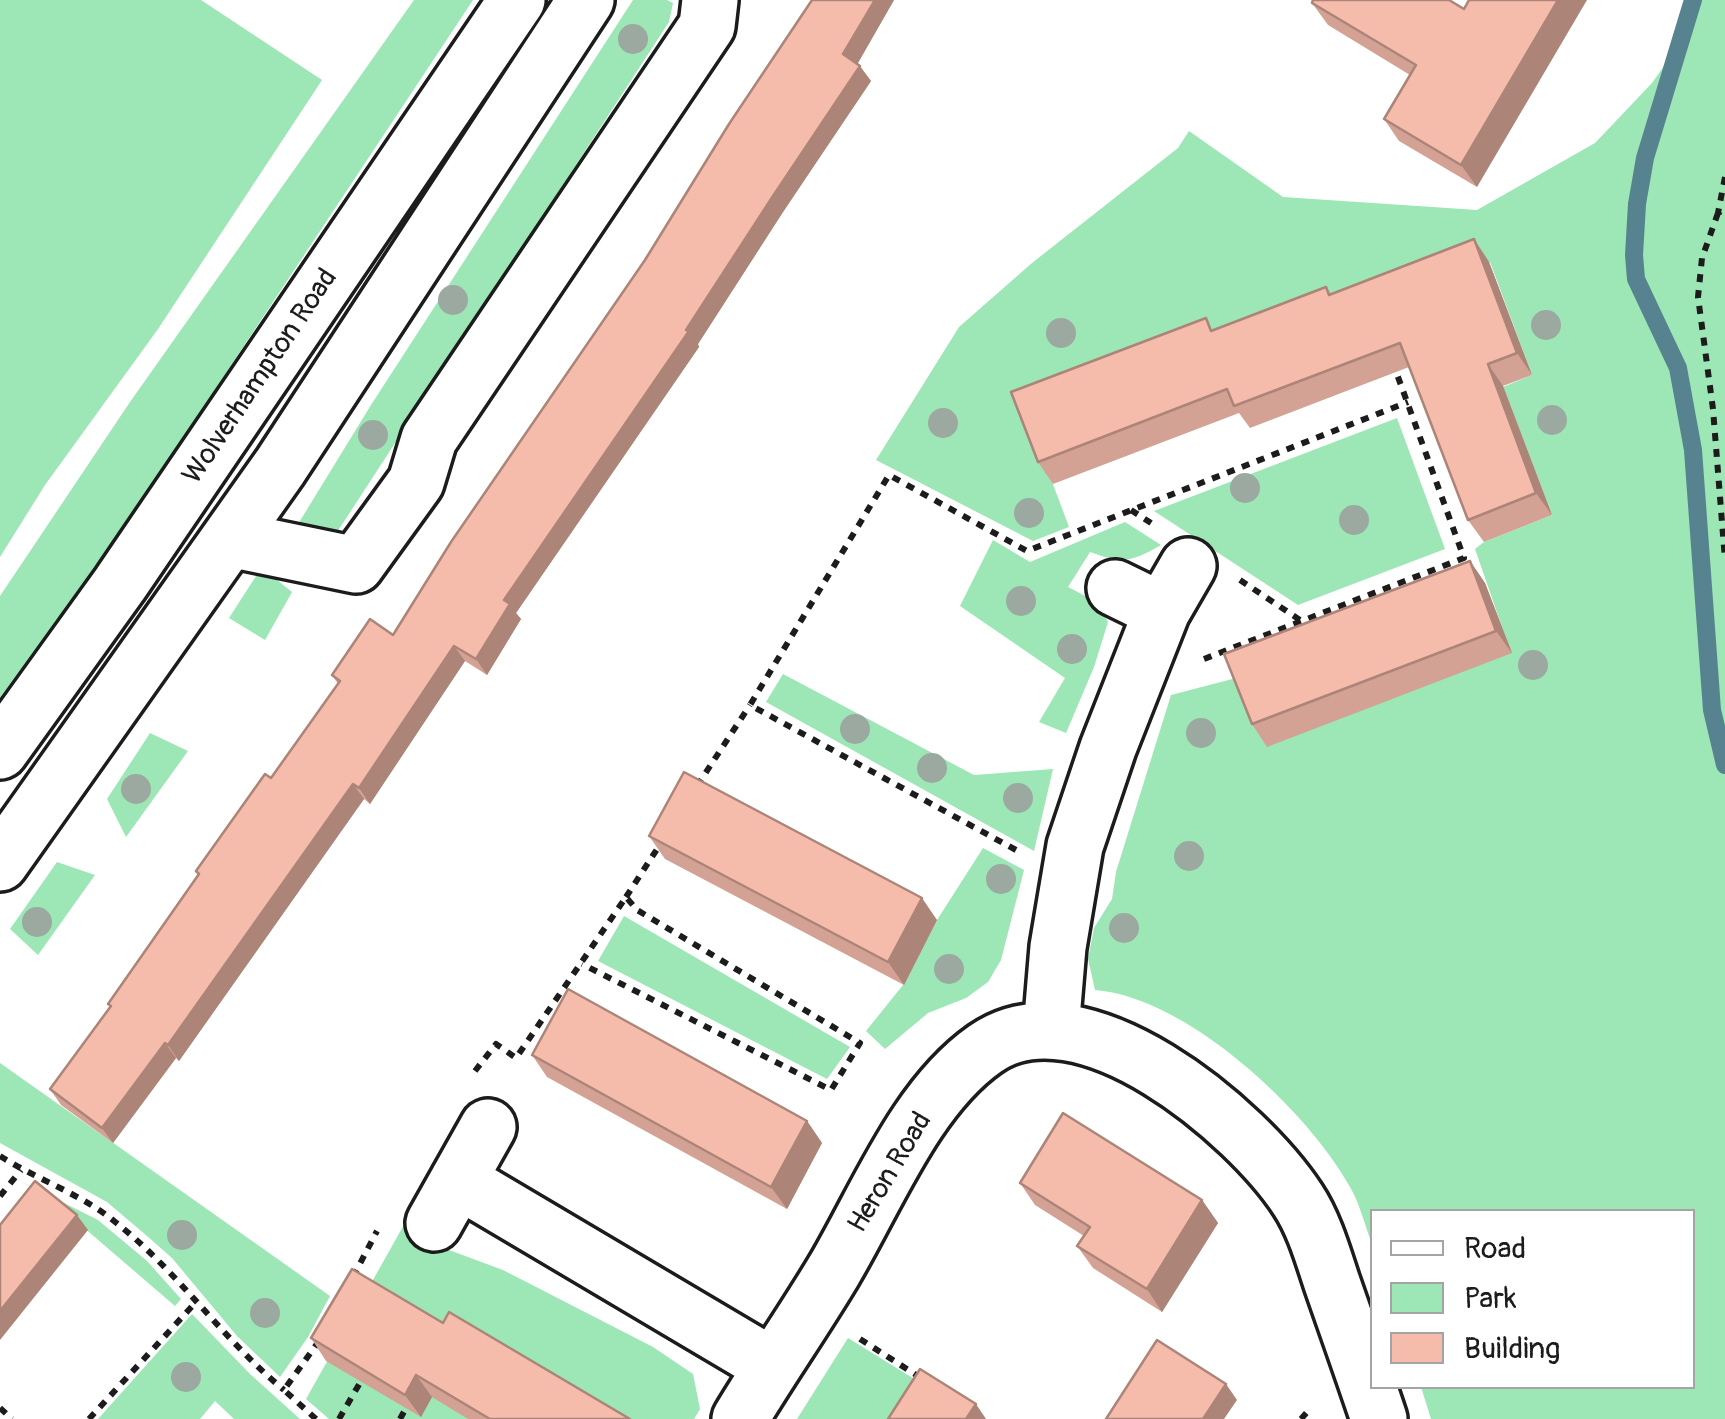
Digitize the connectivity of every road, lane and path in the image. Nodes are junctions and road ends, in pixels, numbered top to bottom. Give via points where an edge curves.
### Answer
1 (517, 0) edge
2 (586, 0) edge
3 (710, 0) edge
4 (1725, 177) edge
5 (1722, 211) edge
6 (1394, 365) edge
7 (1408, 402) junction
8 (230, 539) junction
9 (1725, 560) edge
10 (1155, 588) dead end
11 (1190, 664) dead end
12 (750, 705) junction
13 (0, 751) edge
14 (688, 801) edge
15 (667, 833) edge
16 (1018, 851) dead end
17 (0, 862) edge
18 (626, 897) junction
19 (1051, 1030) junction
20 (488, 1127) dead end
21 (0, 1156) edge
22 (21, 1170) junction
23 (0, 1196) edge
24 (196, 1302) junction
25 (853, 1335) dead end
26 (772, 1366) junction
27 (360, 1381) edge
28 (932, 1385) edge
29 (284, 1390) dead end
30 (0, 1408) edge
31 (406, 1408) edge
32 (1308, 1411) dead end
33 (12, 1419) edge
34 (89, 1419) edge
35 (339, 1419) edge
36 (400, 1419) edge
37 (740, 1419) edge
38 (1301, 1419) edge
39 (1380, 1419) edge

1 - 13 main road, Wolverhampton Road
2 - 8 main road
3 - 8 main road via 707,26 429,439 416,482 356,564
4 - 5 path
5 - 9 path via 1702,258 1698,297
6 - 7 path
7 - 11 path via 1464,558
7 - 12 path via 1026,551 888,475
8 - 17 main road
10 - 19 main road via 1074,846
12 - 14 path
12 - 16 path
15 - 18 path
18 - 18 path via 637,910 860,1043 831,1090 582,964
19 - 26 main road, Heron Road via 987,1047 946,1086
19 - 39 main road, Heron Road via 1124,1050 1182,1084 1262,1154 1300,1202 1313,1231
20 - 26 main road via 446,1202
21 - 22 path
22 - 23 path
22 - 24 path via 112,1218
24 - 29 path
24 - 34 path
25 - 28 path
26 - 37 main road, Heron Road
27 - 35 path
30 - 33 path
31 - 36 path
32 - 38 path

